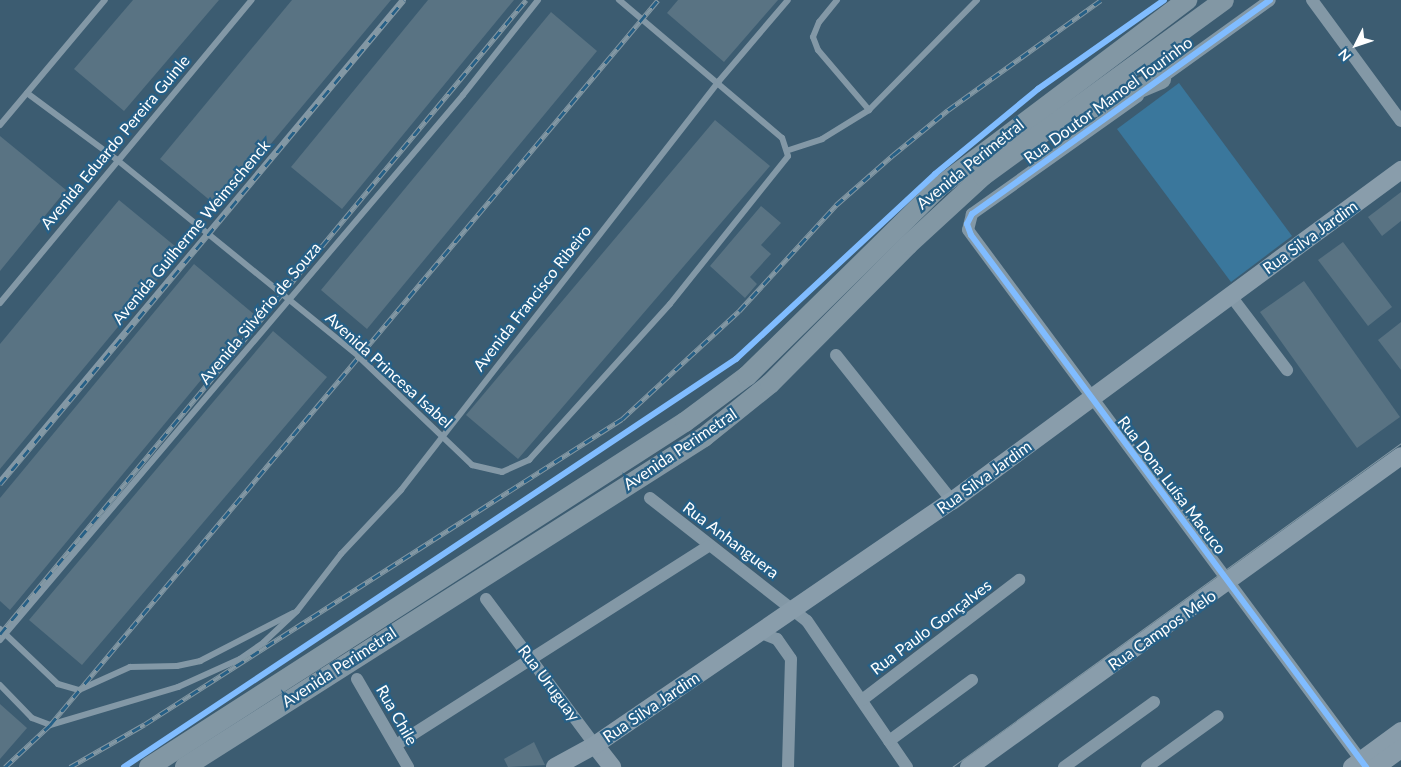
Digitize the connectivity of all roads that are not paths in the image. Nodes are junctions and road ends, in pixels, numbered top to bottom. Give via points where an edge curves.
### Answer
1 (105, 0) edge
2 (252, 0) edge
3 (403, 0) edge
4 (538, 0) edge
5 (619, 0) edge
6 (788, 0) edge
7 (837, 0) edge
8 (977, 0) edge
9 (1187, 0) edge
10 (1224, 0) edge
11 (1270, 0) edge
12 (1312, 0) edge
13 (1162, 79) junction
14 (718, 81) junction
15 (27, 93) junction
16 (870, 110) junction
17 (1065, 119) junction
18 (1401, 121) edge
19 (0, 125) edge
20 (789, 150) junction
21 (116, 159) junction
22 (1401, 170) edge
23 (966, 224) joint
24 (207, 235) junction
25 (1231, 296) junction
26 (289, 300) junction
27 (0, 303) edge
28 (836, 355) dead end
29 (1287, 370) dead end
30 (1091, 399) junction
31 (442, 436) junction
32 (1401, 456) edge
33 (0, 482) edge
34 (650, 498) dead end
35 (952, 502) junction
36 (708, 546) junction
37 (1019, 580) dead end
38 (1228, 583) junction
39 (486, 599) dead end
40 (793, 607) junction
41 (297, 611) junction
42 (2, 632) edge
43 (762, 632) junction
44 (0, 640) edge
45 (531, 659) junction
46 (357, 679) dead end
47 (972, 680) dead end
48 (0, 685) edge
49 (862, 700) junction
50 (1154, 702) dead end
51 (1218, 716) dead end
52 (1401, 731) edge
53 (889, 741) junction
54 (396, 745) junction
55 (595, 745) junction
56 (1401, 749) edge
57 (1363, 765) edge
58 (149, 767) edge
59 (186, 767) edge
60 (408, 767) edge
61 (555, 767) edge
62 (612, 767) edge
63 (788, 767) edge
64 (907, 767) edge
65 (969, 767) edge
66 (1064, 767) edge
67 (1147, 767) edge

1 - 15 lane
2 - 21 lane, Avenida Eduardo Pereira Guinle
3 - 24 lane, Avenida Guilherme Weimschenck
4 - 26 lane, Avenida Silvério de Souza via 463,95
5 - 14 lane
6 - 14 lane, Avenida Francisco Ribeiro
7 - 16 lane via 818,22 813,37 818,50
8 - 16 lane
9 - 58 main road, Avenida Perimetral via 939,187 820,307 732,388 685,422
10 - 17 main road, Avenida Perimetral
11 - 13 street, Rua Doutor Manoel Tourinho
12 - 18 street
13 - 17 main road
13 - 23 street, Rua Doutor Manoel Tourinho via 972,214
14 - 20 lane via 782,138
14 - 31 lane, Avenida Francisco Ribeiro
15 - 19 lane
15 - 21 lane, Avenida Princesa Isabel
16 - 20 lane via 822,139
17 - 59 main road, Avenida Perimetral via 983,176 908,245 770,384 704,437
20 - 31 lane, Avenida Princesa Isabel via 773,179 670,304 529,460 502,472 472,465
21 - 24 lane, Avenida Princesa Isabel
21 - 27 lane, Avenida Eduardo Pereira Guinle
22 - 25 street, Rua Silva Jardim
23 - 30 street, Rua Dona Luísa Macuco via 970,235
24 - 26 lane, Avenida Princesa Isabel
24 - 33 lane, Avenida Guilherme Weimschenck
25 - 29 street
25 - 30 street, Rua Silva Jardim
26 - 31 lane, Avenida Princesa Isabel via 358,356
26 - 42 lane, Avenida Silvério de Souza
28 - 35 street
30 - 35 street, Rua Silva Jardim
30 - 38 street, Rua Dona Luísa Macuco
31 - 41 lane, Avenida Francisco Ribeiro via 401,490 341,554
32 - 38 street, Rua Campos Melo
34 - 36 street, Rua Anhanguera
35 - 40 street, Rua Silva Jardim
36 - 40 street, Rua Anhanguera
36 - 45 street
37 - 49 street, Rua Paulo Gonçalves
38 - 57 street, Rua Dona Luísa Macuco
38 - 65 street, Rua Campos Melo
39 - 45 street, Rua Uruguay
40 - 43 street, Rua Silva Jardim
40 - 49 street, Rua Anhanguera
41 - 42 lane via 265,624 200,661 182,666 130,667 79,690 58,684
41 - 48 lane, Avenida Francisco Ribeiro via 240,658 178,687 50,725 32,718
42 - 44 lane, Avenida Silvério de Souza
43 - 55 street, Rua Silva Jardim
43 - 63 street via 777,639 791,659
45 - 54 street
45 - 55 street, Rua Uruguay
46 - 54 street, Rua Chile
47 - 53 street
49 - 53 street, Rua Anhanguera
50 - 66 street
51 - 67 street
52 - 57 street
53 - 64 street, Rua Anhanguera
54 - 60 street, Rua Chile
55 - 61 street, Rua Silva Jardim
55 - 62 street, Rua Uruguay
56 - 57 street

